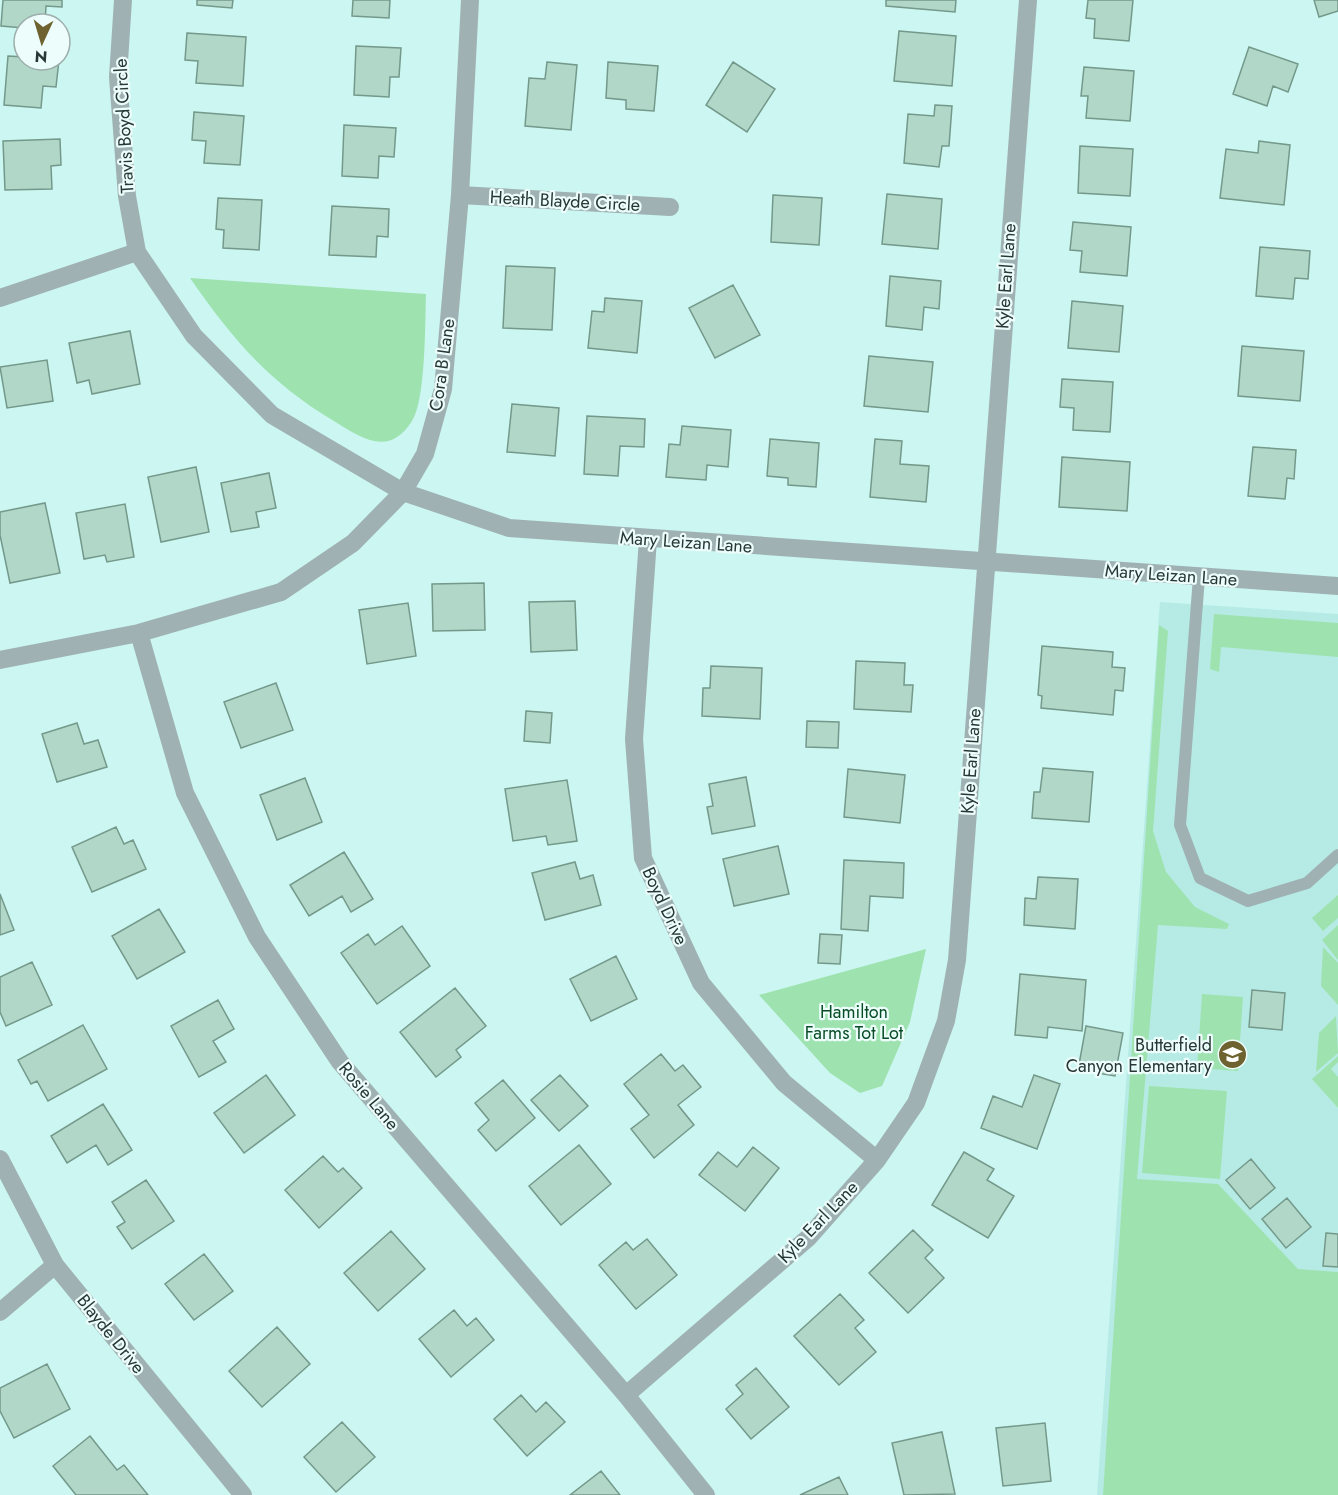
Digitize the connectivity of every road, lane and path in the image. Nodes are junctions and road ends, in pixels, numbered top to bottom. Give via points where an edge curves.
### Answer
1 (123, 0) edge
2 (470, 0) edge
3 (1028, 0) edge
4 (460, 195) junction
5 (670, 207) dead end
6 (137, 252) junction
7 (0, 298) edge
8 (403, 492) junction
9 (648, 539) junction
10 (985, 561) junction
11 (1199, 577) junction
12 (1338, 586) edge
13 (139, 633) junction
14 (0, 660) edge
15 (1338, 855) edge
16 (0, 1159) edge
17 (877, 1160) junction
18 (55, 1265) junction
19 (0, 1312) edge
20 (626, 1395) junction
21 (243, 1495) edge
22 (706, 1495) edge

1 - 6 street, Travis Boyd Circle via 118,77 127,196
2 - 4 street, Cora B Lane
3 - 10 street, Kyle Earl Lane
4 - 5 street, Heath Blayde Circle
4 - 8 street, Cora B Lane via 442,388 425,454
6 - 7 street
6 - 8 street, Mary Leizan Lane via 194,336 272,415
8 - 9 street, Mary Leizan Lane via 509,528
8 - 13 street, Cora B Lane via 353,543 281,592
9 - 10 street, Mary Leizan Lane
9 - 17 street, Boyd Drive via 634,739 643,858 701,983 784,1083
10 - 11 street, Mary Leizan Lane
10 - 17 street, Kyle Earl Lane via 957,960 946,1021 916,1103
11 - 12 street, Mary Leizan Lane
11 - 15 lane via 1180,825 1200,878 1248,902 1306,883
13 - 14 street, Cora B Lane
13 - 20 street, Rosie Lane via 184,793 257,937 340,1062
16 - 18 street, Blayde Drive
17 - 20 street, Kyle Earl Lane via 808,1238
18 - 19 street
18 - 21 street, Blayde Drive
20 - 22 street, Rosie Lane

